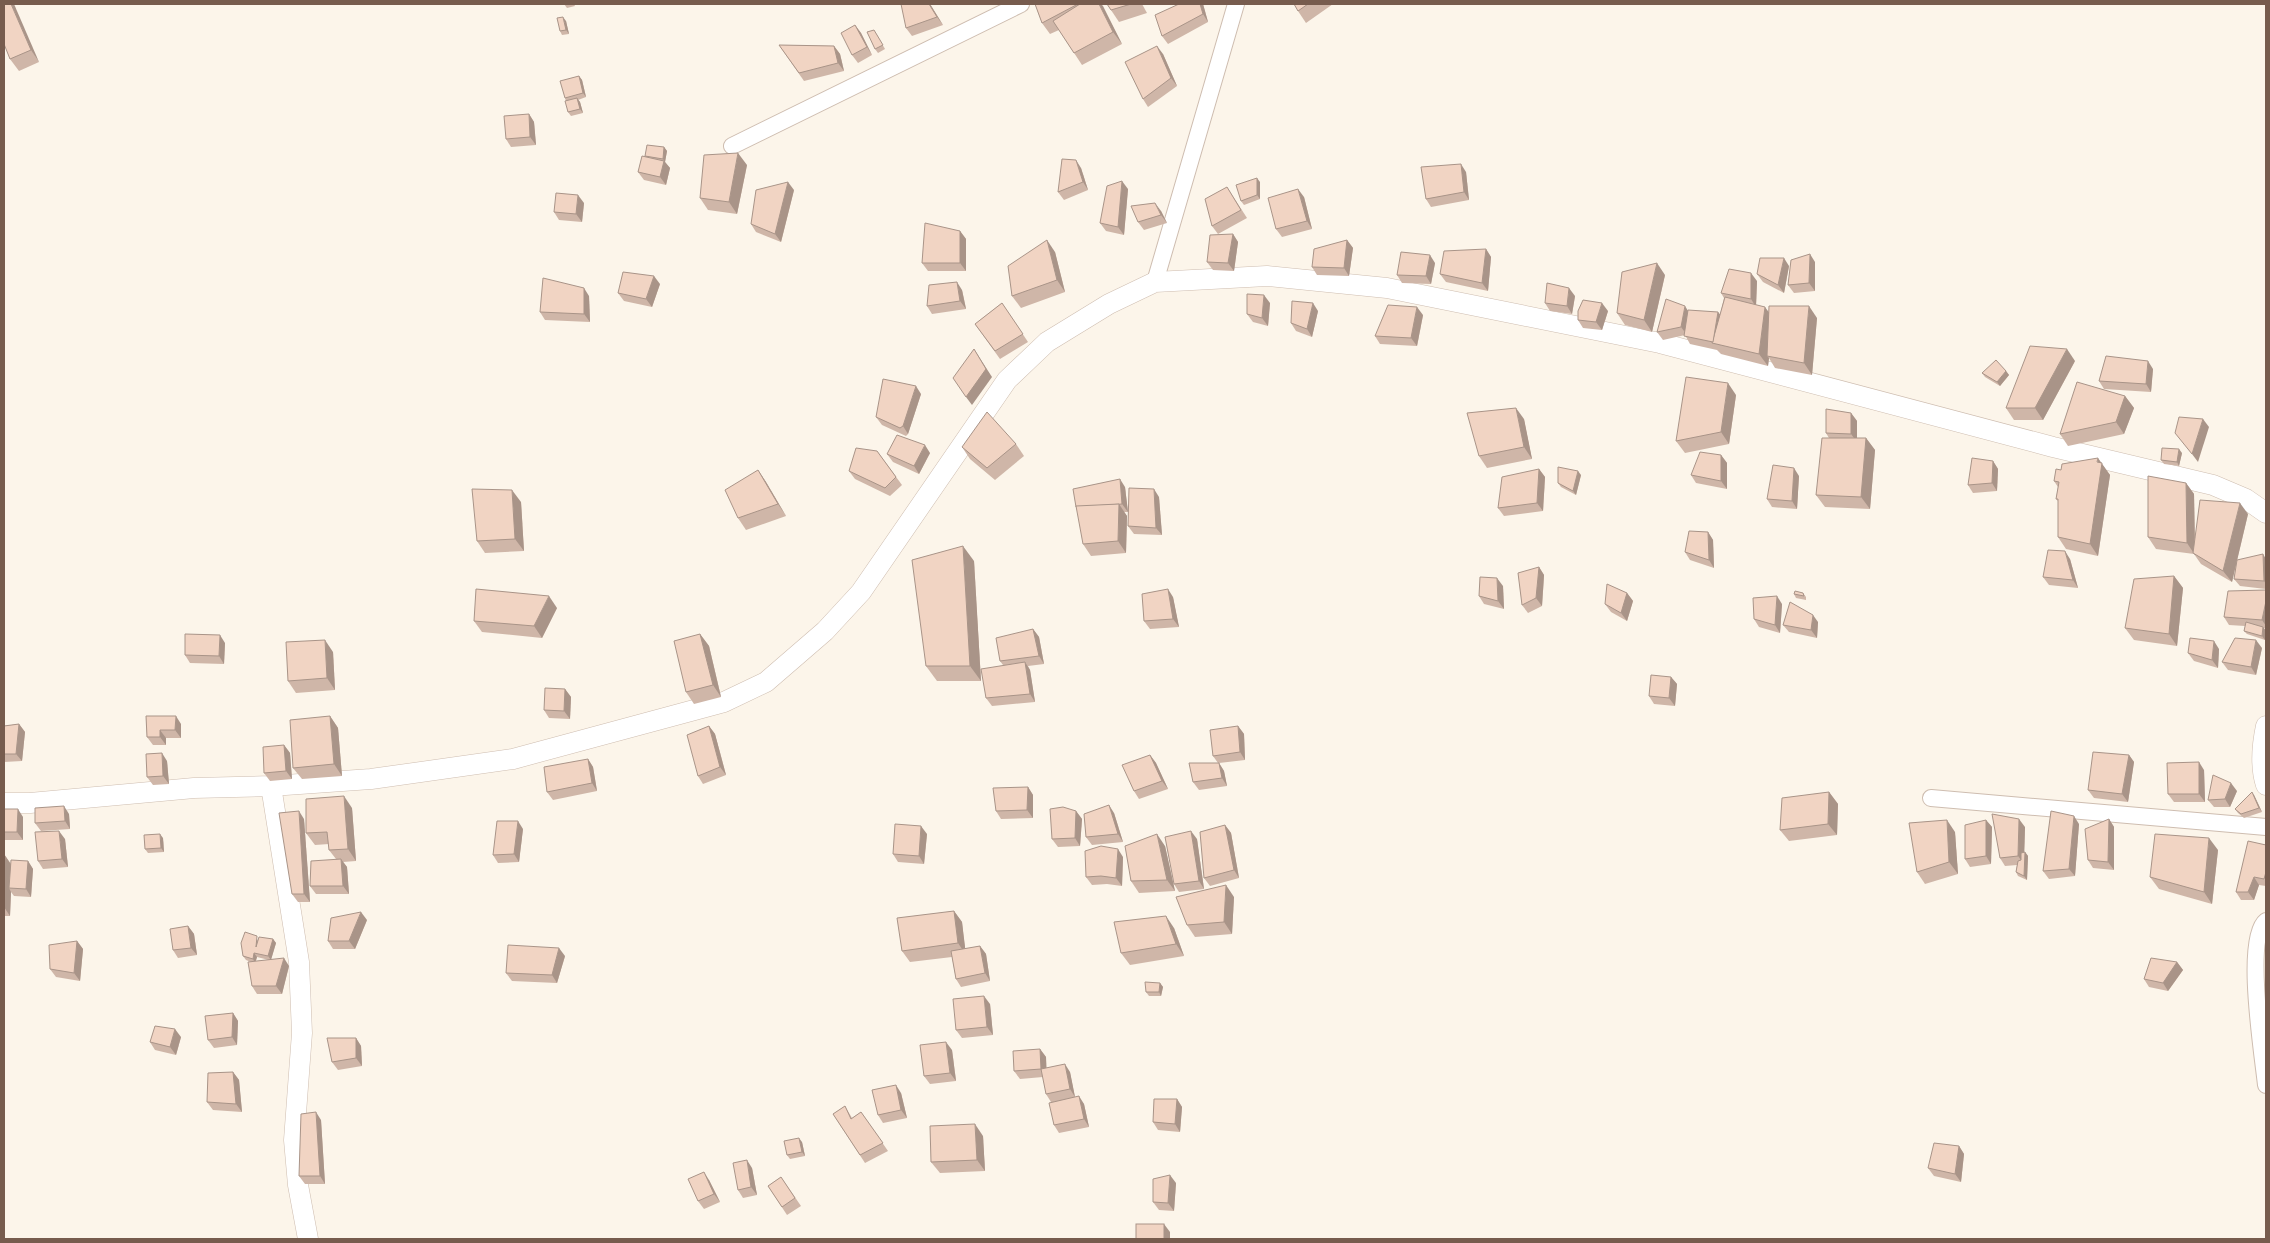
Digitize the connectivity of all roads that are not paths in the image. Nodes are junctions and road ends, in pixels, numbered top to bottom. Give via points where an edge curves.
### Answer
1 (1021, 4) edge
2 (1236, 4) edge
3 (732, 146) dead end
4 (1155, 282) junction
5 (2266, 513) edge
6 (2266, 726) edge
7 (272, 786) junction
8 (2266, 786) edge
9 (1932, 798) dead end
10 (4, 802) edge
11 (2266, 827) edge
12 (2266, 921) edge
13 (2266, 1085) edge
14 (308, 1239) edge

1 - 3 street
2 - 4 street
4 - 5 street via 1267,276 1387,288 1650,341 2053,448 2213,485 2246,499
4 - 7 street via 1109,304 1048,342 1007,380 861,592 825,631 766,682 724,702 513,759 372,778
6 - 8 street via 2263,777
7 - 10 street via 194,788 30,803
7 - 14 street via 299,962 302,1033 294,1140
9 - 11 street
12 - 13 street via 2257,938 2255,963

